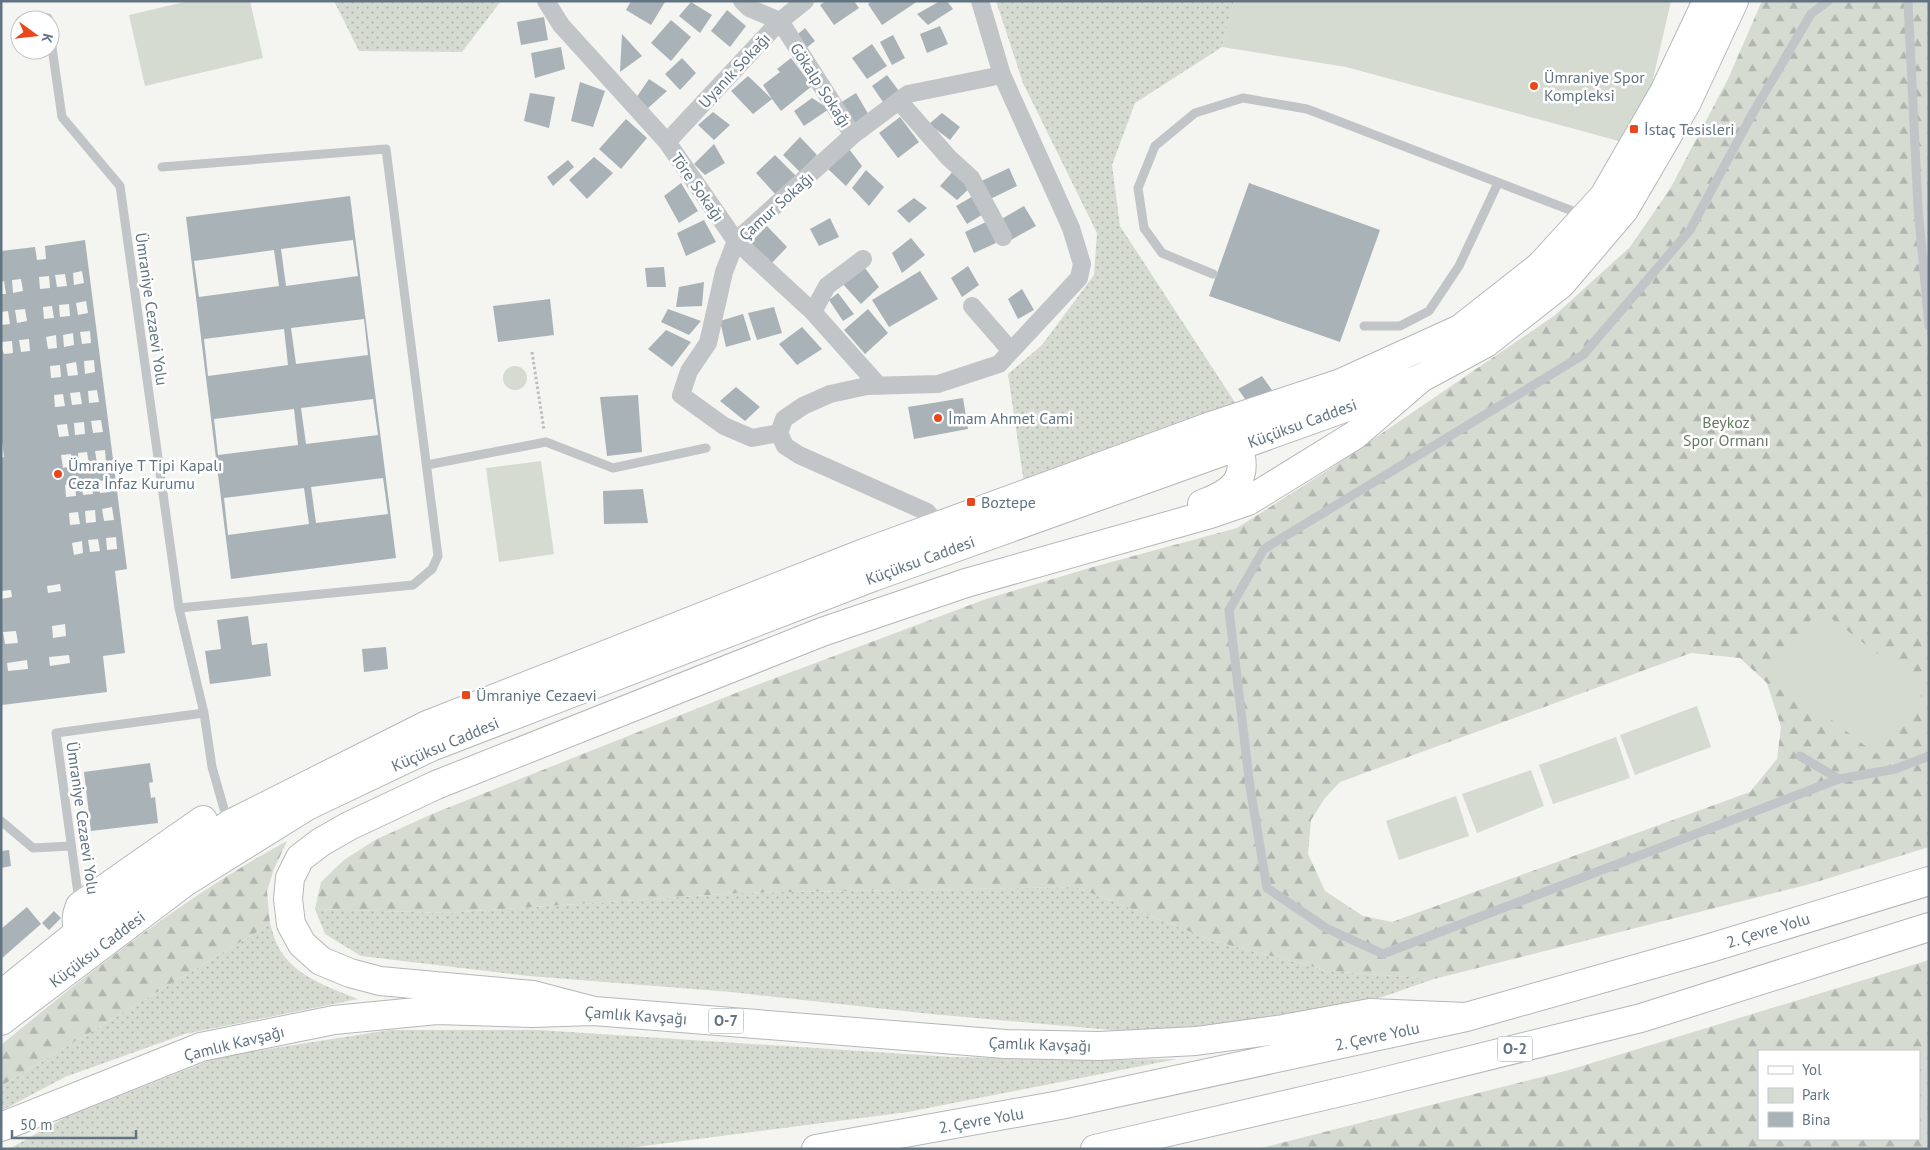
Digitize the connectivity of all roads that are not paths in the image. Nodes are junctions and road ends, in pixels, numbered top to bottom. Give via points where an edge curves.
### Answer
1 (546, 1) edge
2 (742, 1) edge
3 (805, 1) edge
4 (980, 1) edge
5 (1707, 1) edge
6 (1734, 1) edge
7 (1828, 1) edge
8 (1908, 1) edge
9 (780, 21) junction
10 (54, 60) edge
11 (1002, 75) junction
12 (899, 101) junction
13 (853, 135) junction
14 (667, 142) junction
15 (162, 167) dead end
16 (1498, 183) junction
17 (1597, 222) junction
18 (1003, 237) dead end
19 (736, 242) junction
20 (863, 260) dead end
21 (1213, 274) dead end
22 (972, 306) dead end
23 (814, 312) junction
24 (1364, 326) dead end
25 (1929, 326) edge
26 (1011, 351) junction
27 (1421, 378) junction
28 (879, 386) junction
29 (1210, 426) junction
30 (779, 433) junction
31 (1238, 446) junction
32 (706, 448) dead end
33 (426, 465) junction
34 (944, 538) junction
35 (1059, 555) junction
36 (179, 608) junction
37 (204, 712) junction
38 (1800, 756) dead end
39 (1929, 756) edge
40 (1840, 778) junction
41 (233, 813) junction
42 (1, 821) edge
43 (71, 846) junction
44 (1929, 881) edge
45 (146, 912) junction
46 (1929, 927) edge
47 (86, 928) junction
48 (1, 995) edge
49 (594, 1011) junction
50 (1466, 1017) junction
51 (1, 1021) edge
52 (1, 1128) edge
53 (816, 1149) edge
54 (1095, 1149) edge

1 - 14 street, Töre Sokağı via 561,25
2 - 9 street via 749,8
3 - 9 street, Uyanık Sokağı
4 - 11 street
5 - 17 main road, Küçüksu Caddesi via 1664,92 1604,196
6 - 17 main road, Küçüksu Caddesi via 1686,104 1624,210
7 - 40 lane via 1811,14 1690,230 1583,355 1264,549 1228,610 1250,788 1268,888 1326,928 1383,954
8 - 25 lane via 1917,198
9 - 13 street, Gökalp Sokağı
9 - 14 street, Uyanık Sokağı
10 - 36 lane, Ümraniye Cezaevi Yolu via 62,117 120,186
11 - 12 street, Çamur Sokağı via 908,94
11 - 26 street via 1071,228 1082,264 1079,278
12 - 13 street, Çamur Sokağı
12 - 18 street via 971,178
13 - 19 street, Çamur Sokağı
14 - 19 street, Töre Sokağı
15 - 33 lane via 386,149
16 - 17 lane
16 - 21 lane via 1308,109 1244,98 1195,112 1155,146 1138,188 1144,228 1162,253
16 - 24 lane via 1459,266 1429,311 1400,326
17 - 27 main road, Küçüksu Caddesi via 1561,284 1486,343
17 - 29 main road, Küçüksu Caddesi via 1460,329 1341,383
19 - 23 street, Töre Sokağı
19 - 30 street, Çamur Sokağı via 724,272 708,343 689,371 681,396 724,426 752,438
20 - 23 street via 827,286
22 - 26 street
23 - 28 street, Töre Sokağı
26 - 28 street via 999,364 938,384
27 - 31 main road, Küçüksu Caddesi
27 - 35 main road via 1355,436 1248,501
28 - 30 street via 830,394 803,406 784,419
29 - 31 main road
29 - 34 main road, Küçüksu Caddesi
30 - 34 street via 785,446 800,455 927,512
31 - 34 main road, Küçüksu Caddesi via 1068,507
31 - 35 main road via 1243,461 1240,477 1232,489 1212,500
32 - 33 lane via 613,468 546,442
33 - 36 lane via 438,556 432,569 414,586
34 - 41 main road, Küçüksu Caddesi via 427,724
34 - 45 main road, Küçüksu Caddesi via 431,747 307,806 185,882
35 - 49 main road via 822,632 436,785 321,842 300,858 290,878 291,924 302,944 321,961 380,981 533,995
36 - 37 lane, Ümraniye Cezaevi Yolu
37 - 41 lane, Ümraniye Cezaevi Yolu via 212,767
37 - 43 lane, Ümraniye Cezaevi Yolu via 56,733
38 - 40 lane
39 - 40 lane via 1895,769
41 - 45 main road via 241,827 235,835 153,892
41 - 47 main road, Küçüksu Caddesi
42 - 43 lane via 33,848
43 - 47 lane, Ümraniye Cezaevi Yolu
44 - 50 main road, 2. Çevre Yolu via 1710,948
45 - 47 main road, Küçüksu Caddesi
46 - 54 main road, O-2 via 1641,1018
47 - 48 main road, Küçüksu Caddesi
47 - 51 main road, Küçüksu Caddesi
49 - 50 main road, Çamlık Kavşağı / O-7 via 1005,1044 1100,1046 1196,1041 1370,1013
49 - 52 main road, Çamlık Kavşağı / O-7 via 437,1010 334,1020 201,1047
50 - 53 main road, 2. Çevre Yolu via 1060,1105

